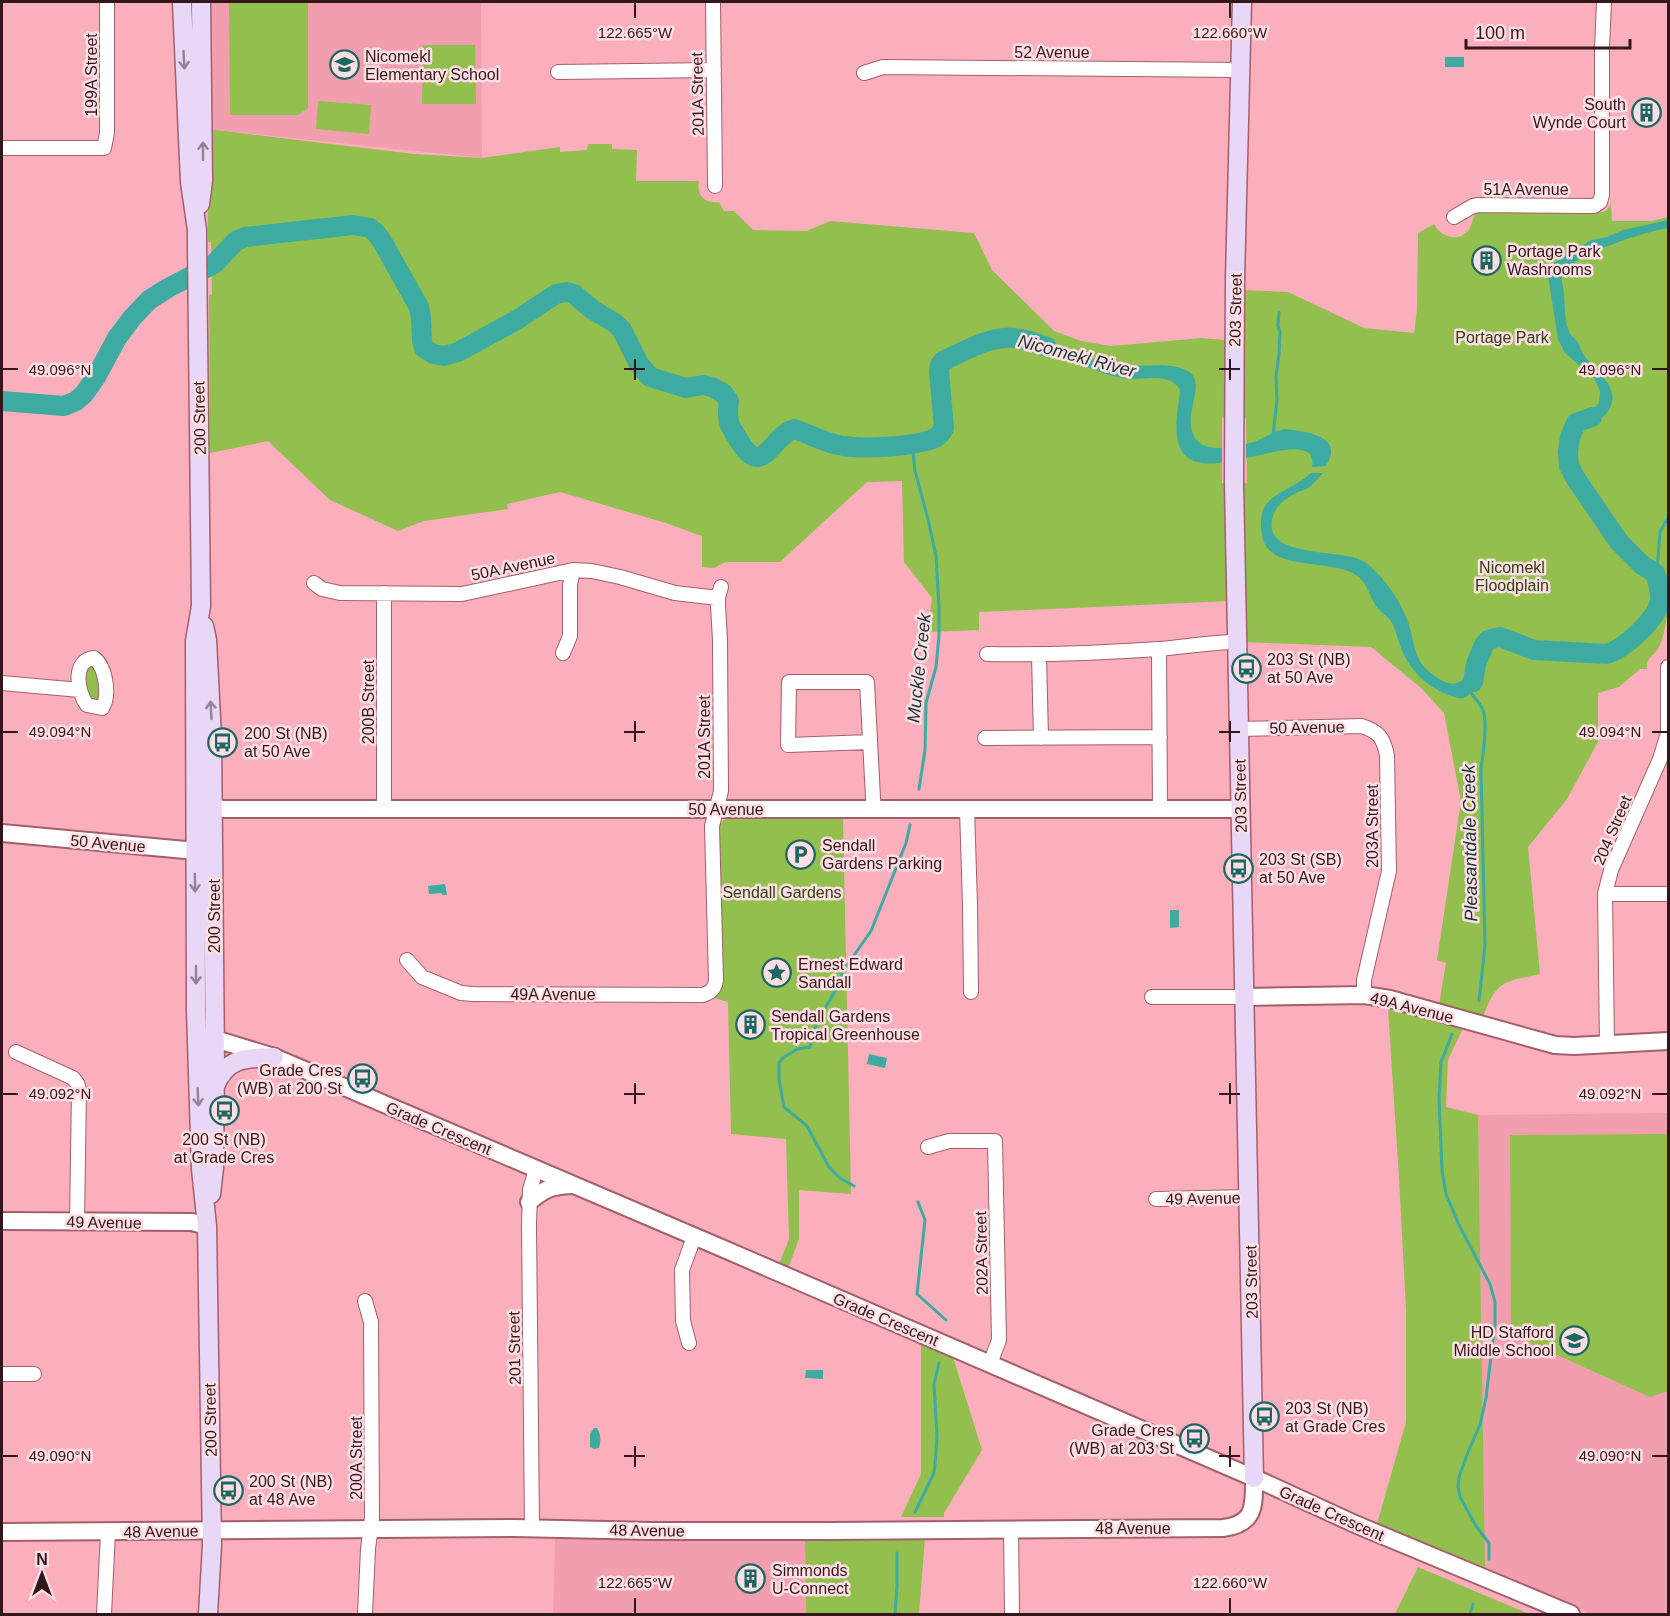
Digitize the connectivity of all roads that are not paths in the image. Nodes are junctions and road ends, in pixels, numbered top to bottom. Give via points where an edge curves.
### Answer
1 (107, 2) edge
2 (182, 2) edge
3 (201, 2) edge
4 (713, 2) edge
5 (1604, 2) edge
6 (1242, 3) edge
7 (714, 70) junction
8 (1240, 70) junction
9 (558, 72) dead end
10 (864, 73) dead end
11 (2, 148) edge
12 (715, 186) dead end
13 (1454, 217) dead end
14 (197, 238) junction
15 (573, 570) junction
16 (314, 583) dead end
17 (384, 593) junction
18 (720, 593) joint
19 (201, 606) junction
20 (1237, 642) junction
21 (1159, 649) junction
22 (564, 653) dead end
23 (987, 654) dead end
24 (1039, 655) junction
25 (1668, 667) edge
26 (2, 683) edge
27 (80, 690) dead end
28 (195, 717) junction
29 (1239, 729) junction
30 (1374, 730) joint
31 (1160, 737) junction
32 (985, 738) dead end
33 (1041, 738) junction
34 (870, 742) junction
35 (213, 807) junction
36 (716, 809) junction
37 (874, 809) junction
38 (967, 809) junction
39 (1160, 809) junction
40 (1240, 809) junction
41 (384, 810) junction
42 (2, 833) edge
43 (195, 850) junction
44 (214, 852) junction
45 (1605, 894) junction
46 (1668, 894) edge
47 (407, 960) dead end
48 (970, 992) dead end
49 (710, 993) joint
50 (1364, 995) junction
51 (1152, 997) dead end
52 (1245, 997) junction
53 (197, 1039) junction
54 (215, 1039) junction
55 (1668, 1041) edge
56 (1607, 1045) junction
57 (16, 1052) dead end
58 (274, 1057) junction
59 (215, 1086) junction
60 (928, 1147) dead end
61 (536, 1169) junction
62 (572, 1185) junction
63 (1249, 1197) junction
64 (1156, 1199) dead end
65 (529, 1203) junction
66 (2, 1221) edge
67 (77, 1221) junction
68 (207, 1226) junction
69 (694, 1237) junction
70 (365, 1301) dead end
71 (689, 1343) dead end
72 (990, 1364) junction
73 (2, 1374) edge
74 (34, 1374) dead end
75 (1254, 1478) junction
76 (532, 1528) junction
77 (1011, 1529) junction
78 (211, 1530) junction
79 (371, 1530) junction
80 (2, 1532) edge
81 (108, 1532) junction
82 (104, 1614) edge
83 (208, 1614) edge
84 (365, 1614) edge
85 (1012, 1614) edge
86 (1571, 1614) edge

1 - 11 street, 199A Street via 104,148
2 -> 14 main road, 200 Street via 190,182
14 -> 3 main road, 200 Street via 203,181
4 - 7 street, 201A Street
5 - 13 street, 51A Avenue via 1600,202 1594,206 1479,205
6 - 8 main road, 203 Street
7 - 9 street
7 - 12 street, 201A Street
8 - 10 street, 52 Avenue via 883,67
8 - 20 main road, 203 Street via 1234,417
14 - 19 main road, 200 Street
15 - 17 street, 50A Avenue via 462,594
15 - 18 street, 50A Avenue via 620,577 675,593
15 - 22 street via 570,636
16 - 17 street, 50A Avenue via 331,592
17 - 41 street, 200B Street
18 - 36 street, 201A Street via 721,791
19 - 28 main road, 200 Street via 195,641
35 -> 19 main road, 200 Street via 207,640
20 - 21 street
20 - 29 main road, 203 Street
21 - 24 street
21 - 31 street
23 - 24 street
24 - 33 street
25 - 45 street, 204 Street via 1668,733 1611,870
26 - 27 street
28 - 35 main road via 202,740 205,799
28 - 43 main road, 200 Street
29 - 30 street, 50 Avenue via 1362,726
29 - 40 main road, 203 Street
30 - 50 street, 203A Street via 1384,740 1387,754 1389,871
31 - 33 street
31 - 39 street
32 - 33 street
34 - 34 street via 867,682 789,682 788,745
34 - 37 street
35 - 41 street, 50 Avenue
35 - 44 main road, 200 Street
36 - 37 street, 50 Avenue
36 - 41 street, 50 Avenue
36 - 49 street, 201A Street via 712,826 716,981
37 - 38 street, 50 Avenue
38 - 39 street, 50 Avenue
38 - 48 street
39 - 40 street, 50 Avenue
40 - 52 main road, 203 Street
42 - 43 street, 50 Avenue
43 - 44 street, 50 Avenue
43 -> 53 main road, 200 Street
44 - 54 main road, 200 Street
45 - 46 street
45 - 56 street, 204 Street
47 - 49 street, 49A Avenue via 422,977 461,993
50 - 52 street, 49A Avenue
50 - 56 street, 49A Avenue via 1545,1043
51 - 52 street, 49A Avenue
52 - 63 main road, 203 Street
53 - 54 street, Grade Crescent
53 -> 68 main road, 200 Street
54 - 58 street, Grade Crescent
54 - 59 main road, 200 Street
55 - 56 street, 49A Avenue
57 - 67 street via 77,1083
58 - 59 main road via 247,1058 230,1064
58 - 61 street, Grade Crescent
59 - 68 main road, 200 Street via 214,1168
60 - 72 street, 202A Street via 949,1141 995,1141 999,1340
61 - 62 street, Grade Crescent
61 - 65 street, 201 Street
62 - 65 street via 542,1191
62 - 69 street, Grade Crescent
63 - 64 street, 49 Avenue
63 - 75 main road, 203 Street
65 - 76 street, 201 Street
66 - 67 street, 49 Avenue
67 - 68 street, 49 Avenue via 192,1222
68 - 78 main road, 200 Street
69 - 71 street via 682,1270 683,1322
69 - 72 street, Grade Crescent
70 - 79 street, 200A Street via 371,1322
72 - 75 street, Grade Crescent
73 - 74 street
75 - 77 street, 48 Avenue via 1254,1504 1240,1525 1232,1527
75 - 86 street, Grade Crescent
76 - 77 street, 48 Avenue
76 - 79 street, 48 Avenue
77 - 85 street
78 - 79 street, 48 Avenue
78 - 81 street, 48 Avenue
78 - 83 main road, 200 Street
79 - 84 street, 200A Street
80 - 81 street, 48 Avenue
81 - 82 street

